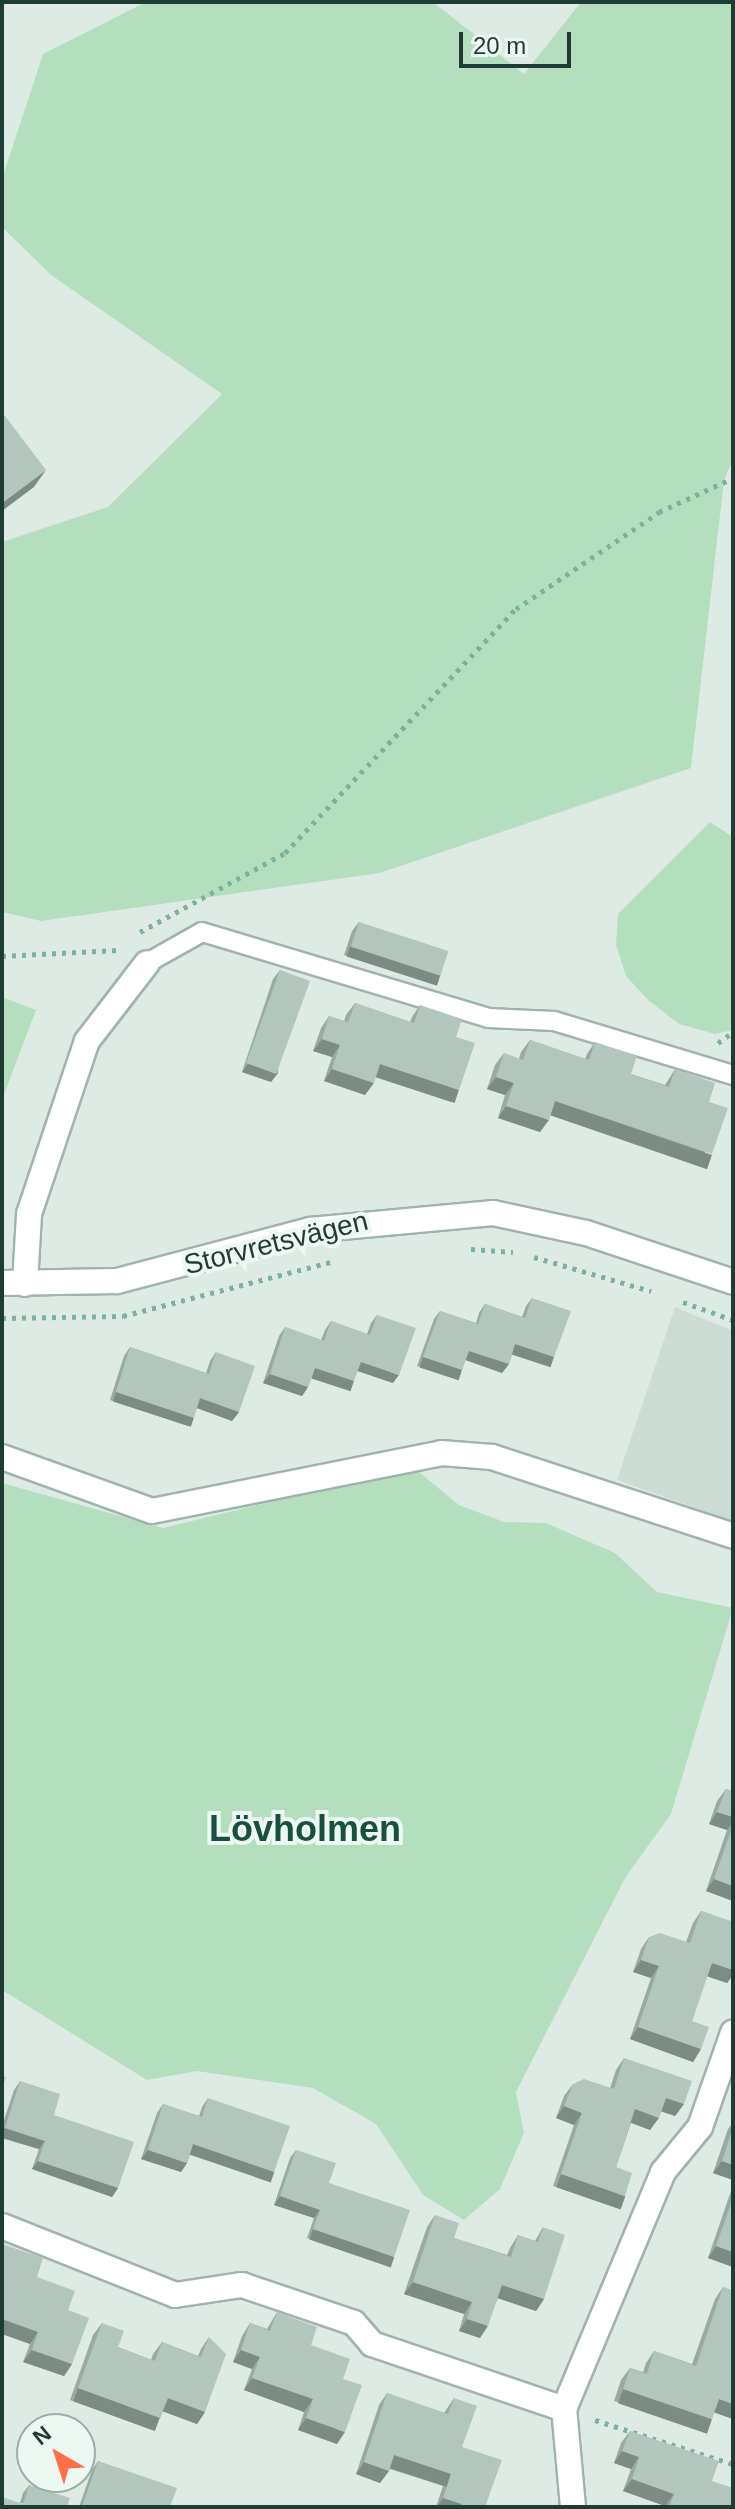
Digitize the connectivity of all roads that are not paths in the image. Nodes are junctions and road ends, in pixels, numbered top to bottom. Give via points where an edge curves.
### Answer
1 (147, 963) joint
2 (733, 1075) edge
3 (733, 1282) edge
4 (14, 1283) edge
5 (2, 1457) edge
6 (733, 1536) edge
7 (733, 2033) edge
8 (2, 2226) edge
9 (564, 2409) junction
10 (573, 2507) edge

1 - 2 lane via 202,932 488,1018 554,1021
1 - 4 street via 87,1041 29,1214
3 - 4 street, Storvretsvägen via 586,1233 493,1213 373,1219 117,1281
5 - 6 street via 152,1511 441,1453 492,1457
7 - 9 street via 700,2127 663,2172
8 - 9 street via 175,2295 242,2285 354,2323 372,2344
9 - 10 street

